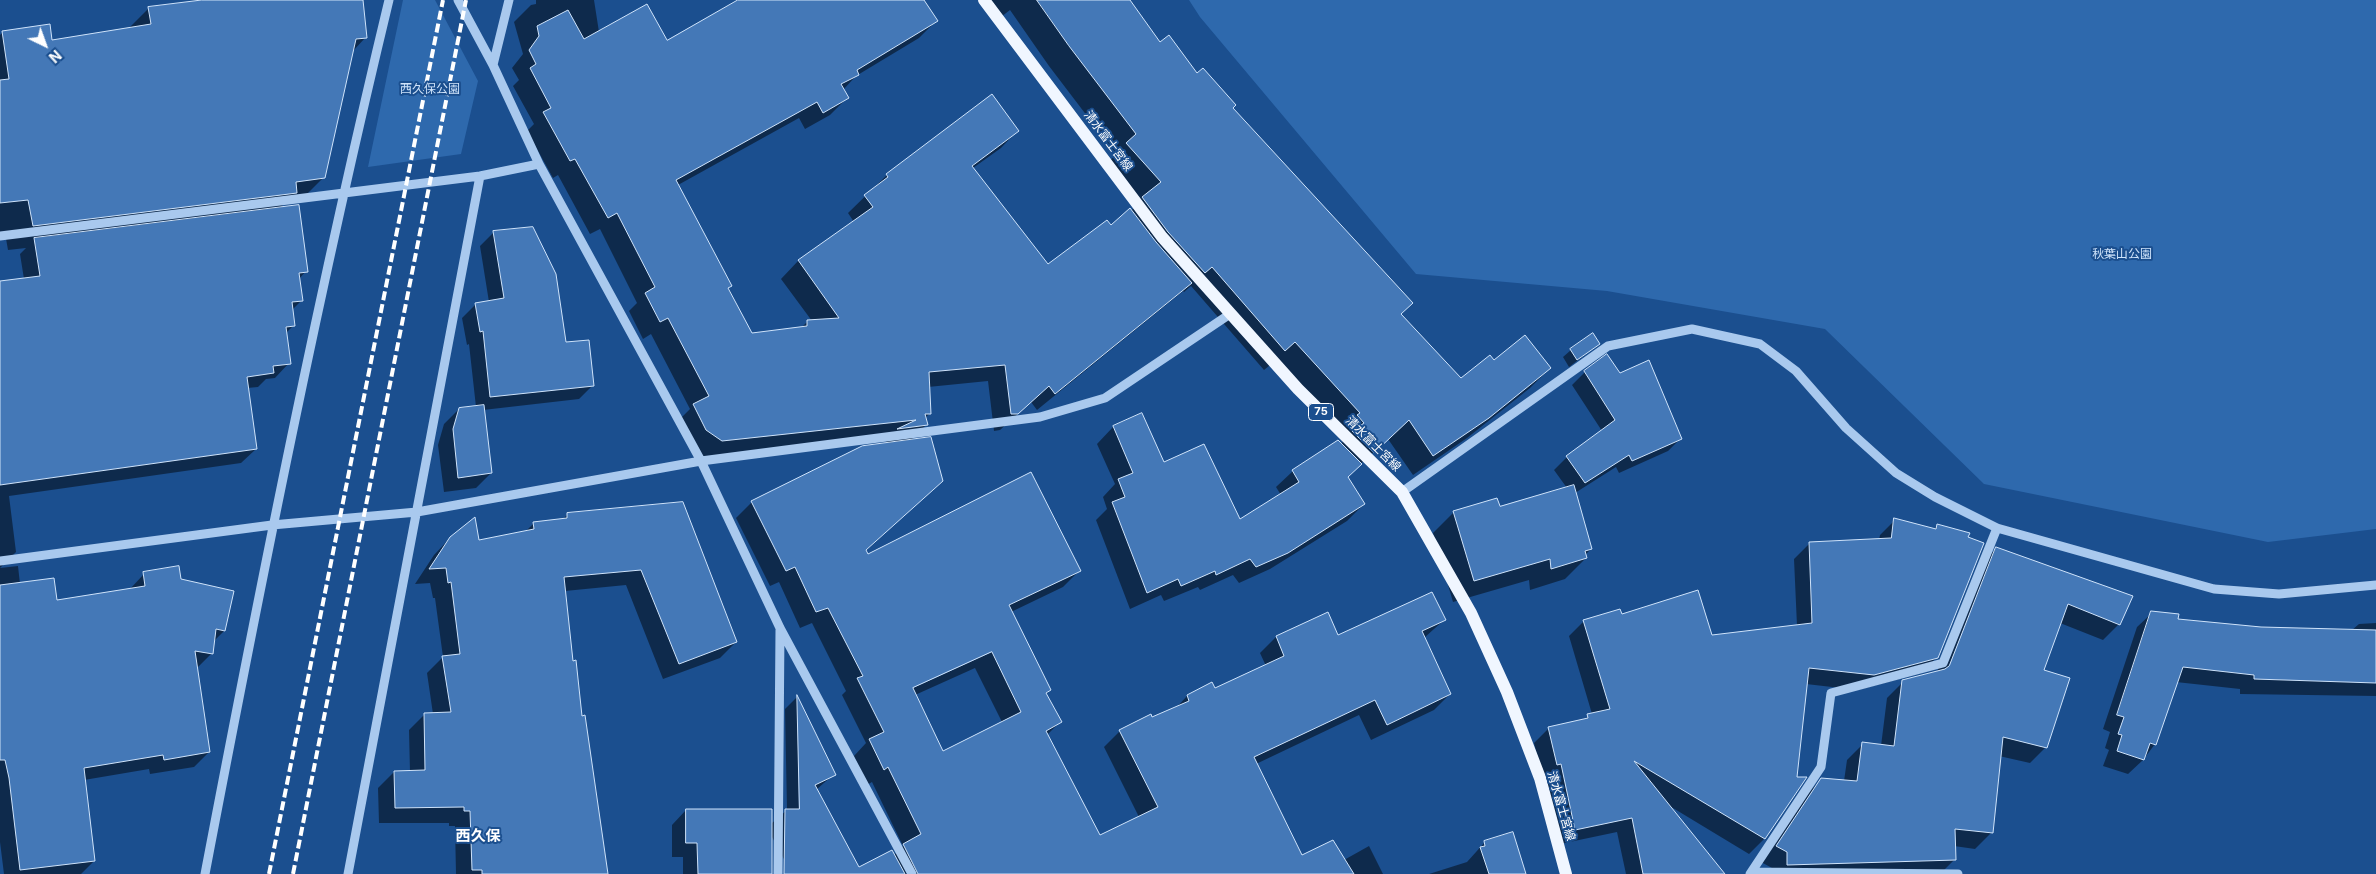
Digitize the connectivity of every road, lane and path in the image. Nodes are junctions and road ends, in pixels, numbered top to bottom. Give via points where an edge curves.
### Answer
1 (389, 0) edge
2 (458, 0) edge
3 (509, 0) edge
4 (984, 0) edge
5 (493, 65) junction
6 (540, 164) junction
7 (480, 176) junction
8 (342, 192) junction
9 (0, 236) edge
10 (1230, 314) junction
11 (701, 460) junction
12 (1402, 492) junction
13 (417, 512) junction
14 (272, 526) junction
15 (1996, 528) junction
16 (0, 561) edge
17 (2376, 585) edge
18 (780, 628) junction
19 (1751, 873) edge
20 (205, 874) edge
21 (348, 874) edge
22 (778, 874) edge
23 (912, 874) edge
24 (1566, 874) edge
25 (1958, 874) edge

1 - 8 street
2 - 5 street
3 - 5 street
4 - 10 main road, 清水富士宮線 / 75 via 1162,237
5 - 6 street
6 - 7 street
6 - 11 street
7 - 8 street
7 - 13 street
8 - 9 street
8 - 14 street
10 - 11 street via 1105,398 1040,417
10 - 12 main road, 清水富士宮線 / 75 via 1298,389
11 - 13 street
11 - 18 street
12 - 15 street via 1608,346 1692,329 1760,344 1796,371 1846,428 1896,473
12 - 24 main road, 清水富士宮線 / 75 via 1471,613 1507,692 1540,778
13 - 14 street
13 - 21 street
14 - 16 street
14 - 20 street
15 - 17 street via 2214,589 2280,594
15 - 19 street via 1944,663 1831,693 1821,767
18 - 22 street
18 - 23 street
19 - 25 street

